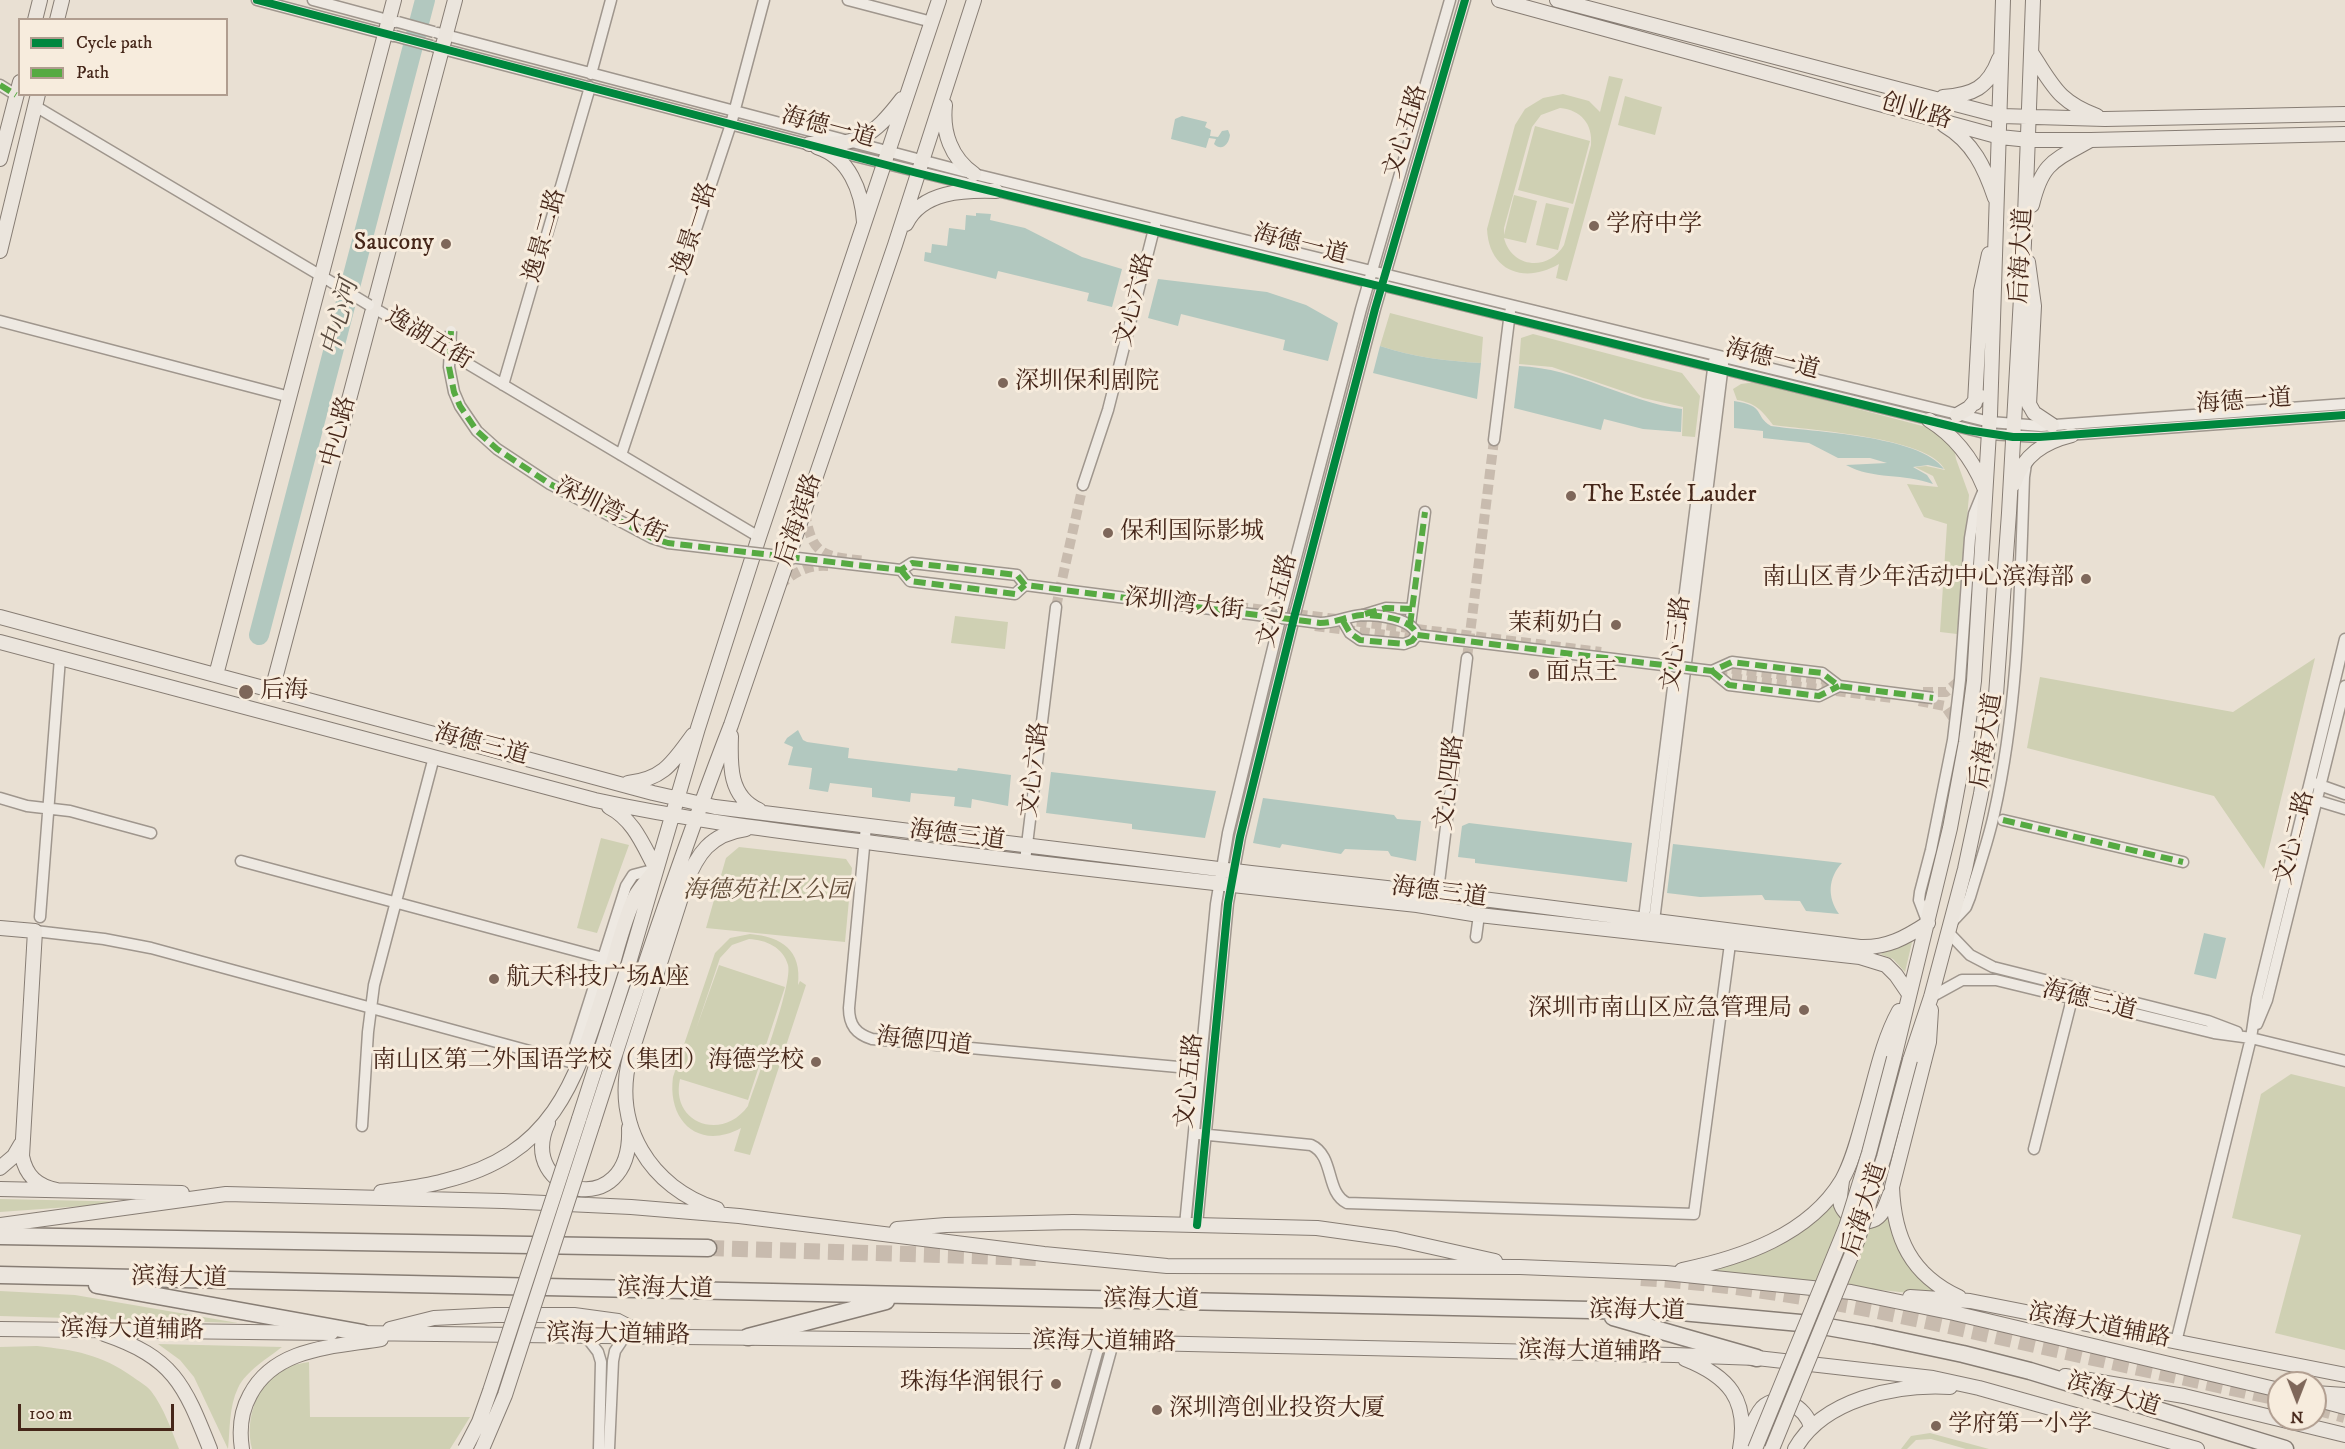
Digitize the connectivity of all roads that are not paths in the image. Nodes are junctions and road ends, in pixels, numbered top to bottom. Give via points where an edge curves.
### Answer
1 (40, 0) edge
2 (62, 0) edge
3 (257, 0) edge
4 (313, 0) edge
5 (394, 0) edge
6 (454, 0) edge
7 (611, 0) edge
8 (764, 0) edge
9 (848, 0) edge
10 (939, 0) edge
11 (974, 0) edge
12 (1449, 0) edge
13 (1465, 0) edge
14 (1499, 0) edge
15 (1557, 0) edge
16 (1996, 0) edge
17 (2003, 0) edge
18 (2034, 2) edge
19 (36, 18) edge
20 (58, 18) edge
21 (932, 22) junction
22 (392, 28) junction
23 (2003, 30) junction
24 (438, 40) junction
25 (2003, 48) junction
26 (2031, 54) junction
27 (591, 74) junction
28 (948, 83) junction
29 (0, 85) edge
30 (590, 87) junction
31 (18, 88) edge
32 (909, 90) junction
33 (1933, 97) junction
34 (37, 100) edge
35 (734, 112) junction
36 (2345, 114) edge
37 (2001, 116) junction
38 (1929, 117) junction
39 (2030, 118) junction
40 (2105, 119) junction
41 (731, 124) junction
42 (2345, 134) edge
43 (2000, 137) junction
44 (2029, 140) junction
45 (2091, 140) junction
46 (849, 142) junction
47 (809, 144) junction
48 (887, 158) junction
49 (0, 159) edge
50 (919, 167) junction
51 (974, 174) junction
52 (996, 191) junction
53 (1998, 207) junction
54 (1156, 219) junction
55 (864, 226) junction
56 (1997, 229) junction
57 (1154, 230) junction
58 (2024, 243) junction
59 (895, 245) junction
60 (0, 251) edge
61 (1370, 277) junction
62 (327, 280) junction
63 (1383, 280) junction
64 (371, 306) junction
65 (1510, 311) junction
66 (0, 321) edge
67 (452, 332) dead end
68 (2017, 354) junction
69 (1719, 356) junction
70 (1992, 364) junction
71 (1718, 368) junction
72 (503, 385) junction
73 (290, 397) junction
74 (1975, 403) junction
75 (2345, 404) edge
76 (2029, 405) junction
77 (1957, 415) junction
78 (2345, 415) edge
79 (1929, 420) junction
80 (2052, 425) junction
81 (1989, 428) junction
82 (2013, 431) junction
83 (2072, 435) junction
84 (1494, 440) tunnel mouth
85 (621, 455) junction
86 (2028, 458) junction
87 (1083, 485) tunnel mouth
88 (1985, 489) junction
89 (1425, 512) dead end
90 (2009, 513) junction
91 (759, 537) junction
92 (901, 570) junction
93 (1025, 585) junction
94 (1056, 607) tunnel mouth
95 (0, 617) edge
96 (1411, 617) junction
97 (1343, 621) junction
98 (1417, 635) junction
99 (2345, 639) edge
100 (0, 642) edge
101 (60, 658) junction
102 (1467, 658) tunnel mouth
103 (1712, 671) junction
104 (216, 675) junction
105 (1839, 686) junction
106 (2345, 686) edge
107 (272, 690) junction
108 (1933, 698) tunnel mouth
109 (732, 725) junction
110 (698, 728) junction
111 (434, 758) junction
112 (616, 783) junction
113 (2315, 784) junction
114 (2345, 794) edge
115 (0, 798) edge
116 (2312, 799) junction
117 (595, 800) junction
118 (677, 800) junction
119 (701, 805) junction
120 (48, 808) junction
121 (2345, 809) edge
122 (770, 814) junction
123 (673, 815) junction
124 (696, 819) junction
125 (2003, 820) dead end
126 (866, 826) junction
127 (758, 828) junction
128 (151, 832) dead end
129 (864, 842) junction
130 (1027, 846) junction
131 (686, 848) junction
132 (241, 861) dead end
133 (1025, 861) junction
134 (2183, 862) dead end
135 (656, 868) junction
136 (1228, 870) junction
137 (685, 885) junction
138 (1225, 885) junction
139 (1437, 900) junction
140 (396, 902) junction
141 (1479, 915) junction
142 (40, 917) dead end
143 (1928, 923) junction
144 (0, 928) edge
145 (1648, 928) junction
146 (1950, 928) junction
147 (35, 931) junction
148 (1476, 937) dead end
149 (1730, 944) junction
150 (603, 958) junction
151 (2074, 993) junction
152 (1909, 994) junction
153 (1931, 997) junction
154 (370, 1007) junction
155 (2252, 1038) junction
156 (2345, 1061) edge
157 (1200, 1069) junction
158 (553, 1113) junction
159 (629, 1120) junction
160 (362, 1126) dead end
161 (1194, 1134) junction
162 (1205, 1135) junction
163 (21, 1144) junction
164 (2034, 1149) dead end
165 (0, 1168) edge
166 (1843, 1179) junction
167 (1892, 1187) junction
168 (0, 1189) edge
169 (57, 1190) junction
170 (226, 1194) junction
171 (341, 1197) junction
172 (739, 1216) junction
173 (0, 1225) edge
174 (1191, 1225) junction
175 (868, 1231) junction
176 (0, 1236) edge
177 (708, 1248) tunnel mouth
178 (1520, 1267) junction
179 (1666, 1273) junction
180 (0, 1275) edge
181 (40, 1275) junction
182 (1851, 1292) junction
183 (907, 1295) junction
184 (1970, 1302) junction
185 (1592, 1311) junction
186 (0, 1329) edge
187 (93, 1330) junction
188 (368, 1333) junction
189 (413, 1334) junction
190 (585, 1335) junction
191 (625, 1336) junction
192 (647, 1336) junction
193 (748, 1337) junction
194 (2176, 1342) junction
195 (1107, 1343) junction
196 (1674, 1354) junction
197 (1757, 1358) junction
198 (2300, 1368) junction
199 (2030, 1371) junction
200 (2345, 1375) edge
201 (2345, 1383) edge
202 (2267, 1387) edge
203 (1979, 1389) junction
204 (2327, 1394) edge
205 (2345, 1395) edge
206 (2327, 1402) edge
207 (2345, 1407) edge
208 (2267, 1416) edge
209 (1811, 1427) junction
210 (2327, 1431) edge
211 (2345, 1435) edge
212 (210, 1449) edge
213 (242, 1449) edge
214 (465, 1449) edge
215 (482, 1449) edge
216 (599, 1449) edge
217 (609, 1449) edge
218 (1070, 1449) edge
219 (1084, 1449) edge
220 (1741, 1449) edge
221 (1755, 1449) edge
222 (1772, 1449) edge
223 (1795, 1449) edge
224 (2197, 1449) edge
225 (2284, 1449) edge

1 - 19 main road
2 - 20 main road
3 - 22 street, 海德一道
4 - 22 street, 海德一道
5 - 22 main road
6 - 24 main road, 中心路
7 - 27 street
8 - 35 street, 逸景一路
9 - 21 street
10 - 21 main road, 后海滨路
11 - 28 main road, 后海滨路
12 - 61 street, 文心五路
13 - 63 street, 文心五路
14 - 38 main road, 创业路
15 - 33 main road, 创业路
16 - 23 street
17 - 23 main road, 后海大道
18 - 26 main road, 后海大道
21 - 32 main road, 后海滨路
22 - 24 street, 海德一道, bridge
22 - 62 main road
23 - 25 main road, 后海大道
24 - 27 street, 海德一道
24 - 30 street, 海德一道
24 - 64 main road, 中心路
25 - 33 main road via 1994,72 1982,87 1959,96
25 - 37 main road, 后海大道
26 - 39 main road, 后海大道
26 - 40 main road via 2060,96
27 - 35 street, 海德一道
28 - 50 main road, 后海滨路
28 - 51 main road via 944,117 948,140 957,158
29 - 31 street
30 - 41 street, 海德一道
30 - 72 street, 逸景二路
31 - 49 main road
32 - 46 main road via 884,123 863,138
32 - 48 main road, 后海滨路
33 - 37 main road, 创业路
34 - 60 main road
34 - 62 street, 逸湖五街
35 - 41 street, 逸景一路
35 - 46 street, 海德一道
36 - 40 main road, 创业路
37 - 39 main road, 创业路
37 - 43 main road, 后海大道
38 - 43 main road, 创业路
38 - 53 main road via 1956,133 1977,156
39 - 40 main road, 创业路
39 - 44 main road, 后海大道
41 - 47 street, 海德一道
41 - 85 street, 逸景一路
42 - 45 main road, 创业路
43 - 44 main road, 创业路
43 - 53 main road, 后海大道
44 - 45 main road, 创业路
44 - 58 main road, 后海大道
45 - 58 main road via 2043,172
46 - 47 main road
46 - 48 street, 海德一道
47 - 48 street, 海德一道
47 - 55 main road via 826,150 855,180
48 - 50 street, 海德一道
48 - 55 main road, 后海滨路
50 - 51 street, 海德一道
50 - 52 street, 海德一道
50 - 59 main road, 后海滨路
51 - 54 street, 海德一道
52 - 57 street, 海德一道
52 - 59 main road via 958,192 929,200 910,215
53 - 56 main road, 后海大道
54 - 57 street, 文心六路
54 - 61 street, 海德一道
55 - 91 main road, 后海滨路
56 - 70 main road, 后海大道
56 - 74 main road via 1981,291
57 - 61 street, 海德一道
57 - 87 street, 文心六路 via 1108,410
58 - 68 main road, 后海大道
58 - 76 main road via 2034,306
59 - 109 main road, 后海滨路
61 - 63 street, 海德一道
61 - 136 street, 文心五路 via 1228,833
62 - 64 street, 逸湖五街, bridge
62 - 73 main road
63 - 65 street, 海德一道
63 - 136 street, 文心五路 via 1240,837
64 - 72 street, 逸湖五街
64 - 107 main road, 中心路
65 - 69 street, 海德一道
65 - 71 street, 海德一道
65 - 84 street
66 - 73 street
67 - 92 street, 深圳湾大街, bridge via 449,367 460,406 477,431 497,449 550,484 668,543
68 - 76 main road via 2022,390
68 - 82 main road, 后海大道
69 - 71 street, 文心三路
69 - 77 street, 海德一道
70 - 74 main road
70 - 81 main road, 后海大道
71 - 79 street, 海德一道
71 - 145 street, 文心三路
72 - 85 street, 逸湖五街
73 - 104 main road
74 - 77 main road
75 - 80 street, 海德一道
76 - 80 main road
77 - 81 street, 海德一道
78 - 83 street, 海德一道
79 - 81 street, 海德一道
79 - 88 main road via 1960,446
80 - 82 street, 海德一道
81 - 82 street, 海德一道
81 - 88 main road, 后海大道
82 - 83 street, 海德一道
82 - 90 main road, 后海大道
83 - 86 main road via 2052,440
85 - 91 street, 逸湖五街
86 - 90 main road via 2016,478
86 - 146 street via 2015,664 2002,767 1991,828 1970,897
88 - 143 main road, 后海大道 via 1970,719 1953,818
89 - 96 street
90 - 146 main road, 后海大道 via 1992,727
91 - 110 main road, 后海滨路
92 - 93 street, 深圳湾大街, bridge via 912,562 1017,575
92 - 93 street, 深圳湾大街, bridge via 910,581 1015,594
93 - 97 street, 深圳湾大街, bridge via 1320,623
94 - 130 street, 文心六路
95 - 104 main road, 海德三道
96 - 97 street, 深圳湾大街, bridge via 1398,620 1366,614
96 - 98 street, bridge
97 - 98 street, bridge via 1360,640 1404,645
98 - 103 street, bridge
99 - 113 street, 文心二路
100 - 101 main road, 海德三道
101 - 111 main road, 海德三道
101 - 120 street
102 - 139 street, 文心四路
103 - 105 street, bridge via 1732,662 1822,673
103 - 105 street, bridge via 1729,685 1819,696
104 - 107 main road, 海德三道
105 - 108 street, bridge
106 - 113 street, 文心二路
107 - 112 main road, 海德三道
109 - 119 main road, 后海滨路
109 - 122 main road via 730,756 736,789 746,802
110 - 112 main road via 661,773 649,780
110 - 118 main road, 后海滨路
111 - 117 main road, 海德三道
111 - 140 street
112 - 118 main road, 海德三道
113 - 114 street
113 - 116 street, 文心二路
115 - 120 street
116 - 121 street
116 - 155 street, 文心二路 via 2267,1000
117 - 123 main road, 海德三道
117 - 135 main road via 630,823
118 - 119 main road, 海德三道
118 - 123 main road, 后海滨路
119 - 122 main road, 海德三道
119 - 124 main road, 后海滨路
120 - 128 street via 70,810
120 - 142 street
122 - 126 main road, 海德三道
123 - 124 main road, 海德三道
123 - 135 main road, 后海滨路
124 - 127 main road, 海德三道
124 - 131 main road, 后海滨路
125 - 134 street
126 - 129 street, 海德四道
126 - 130 main road, 海德三道
127 - 129 main road, 海德三道
127 - 137 main road via 726,834 708,846 694,862
129 - 133 main road, 海德三道
129 - 157 street, 海德四道 via 849,1008 852,1027 864,1037
130 - 133 street, 文心六路
130 - 136 main road, 海德三道
131 - 137 main road
131 - 215 main road, 后海滨路, bridge via 505,1395
132 - 140 street
133 - 138 main road, 海德三道
135 - 150 street via 629,880
135 - 158 main road via 636,896 589,1038
135 - 214 main road, 后海滨路, bridge via 490,1390
136 - 138 street, 文心五路
136 - 139 main road, 海德三道
137 - 159 main road via 627,1068
138 - 139 main road, 海德三道
138 - 157 street, 文心五路
138 - 162 street, 文心五路
139 - 141 main road, 海德三道
139 - 145 main road, 海德三道
140 - 150 street
140 - 154 street
141 - 145 main road, 海德三道
141 - 148 street
143 - 145 main road, 海德三道 via 1895,943 1868,947
143 - 152 main road, 后海大道
144 - 147 main road
145 - 149 main road, 海德三道
146 - 151 street, 海德三道 via 1970,955 1985,964
146 - 153 main road, 后海大道
147 - 154 street via 139,945
147 - 163 main road
149 - 152 main road, 海德三道 via 1873,960 1886,965
149 - 162 street via 1694,1214 1347,1203 1337,1196 1322,1153 1311,1145
150 - 154 street via 570,1062
151 - 153 street, 海德三道 via 1971,978
151 - 155 street, 海德三道 via 2214,1032
151 - 164 street
152 - 166 main road via 1893,1022
152 - 221 main road, 后海大道, bridge via 1846,1227
153 - 167 main road via 1929,1042
153 - 222 main road, 后海大道, bridge via 1858,1239
154 - 160 street
155 - 156 street, 海德三道
155 - 194 street, 文心二路
157 - 161 street, 文心五路
158 - 159 main road via 542,1144 547,1168 566,1185 586,1189 605,1185 623,1167
158 - 171 main road via 537,1134 519,1148 472,1173 419,1186
159 - 172 main road via 645,1156 669,1184 692,1200
161 - 162 street
161 - 174 street, 文心五路
162 - 174 street, 文心五路
163 - 165 main road
163 - 169 main road via 28,1174 40,1186
166 - 167 main road via 1842,1206 1846,1213 1861,1220 1880,1215
166 - 179 main road via 1815,1212 1796,1227 1740,1255
167 - 184 main road via 1896,1226 1916,1266 1947,1292
168 - 169 main road
169 - 170 main road
170 - 171 main road, 滨海大道
170 - 173 main road, 滨海大道
171 - 172 main road, 滨海大道 via 561,1203
172 - 175 main road, 滨海大道
174 - 175 main road via 1073,1222
174 - 178 main road via 1356,1232
175 - 178 main road, 滨海大道 via 1055,1256 1167,1266
176 - 177 highway, 滨海大道
178 - 179 main road, 滨海大道
179 - 182 main road, 滨海大道
180 - 181 highway, 滨海大道
181 - 183 highway, 滨海大道
181 - 188 highway
182 - 184 main road, 滨海大道辅路
182 - 202 main road, 滨海大道
183 - 185 highway, 滨海大道
183 - 193 highway
184 - 194 main road, 滨海大道辅路
185 - 197 highway
185 - 199 highway, 滨海大道 via 1681,1312 1811,1324
186 - 187 main road, 滨海大道辅路
187 - 188 main road, 滨海大道辅路
187 - 212 main road via 136,1347 167,1368 188,1395
188 - 189 main road, 滨海大道辅路
188 - 192 main road via 434,1318 574,1315 618,1321
189 - 190 main road, 滨海大道辅路
189 - 213 main road via 312,1351 279,1363 259,1380 246,1401 240,1424
190 - 191 main road, 滨海大道辅路
190 - 216 street via 601,1362
191 - 192 main road, 滨海大道辅路
191 - 217 street via 612,1361
192 - 193 main road, 滨海大道辅路
193 - 195 main road, 滨海大道辅路
194 - 198 main road, 滨海大道辅路
195 - 196 main road, 滨海大道辅路
195 - 218 street
195 - 219 street
196 - 197 main road, 滨海大道辅路
196 - 220 main road via 1712,1370 1733,1392 1741,1419
197 - 203 main road, 滨海大道辅路 via 1923,1377
198 - 200 main road, 滨海大道辅路
198 - 201 main road
199 - 208 main road via 2184,1396
199 - 225 highway, 滨海大道
203 - 209 main road via 1944,1387 1875,1394 1838,1409
203 - 224 main road, 滨海大道辅路
204 - 205 main road
206 - 207 main road
209 - 220 main road via 1806,1414 1795,1405 1768,1403
209 - 223 main road
210 - 211 main road

